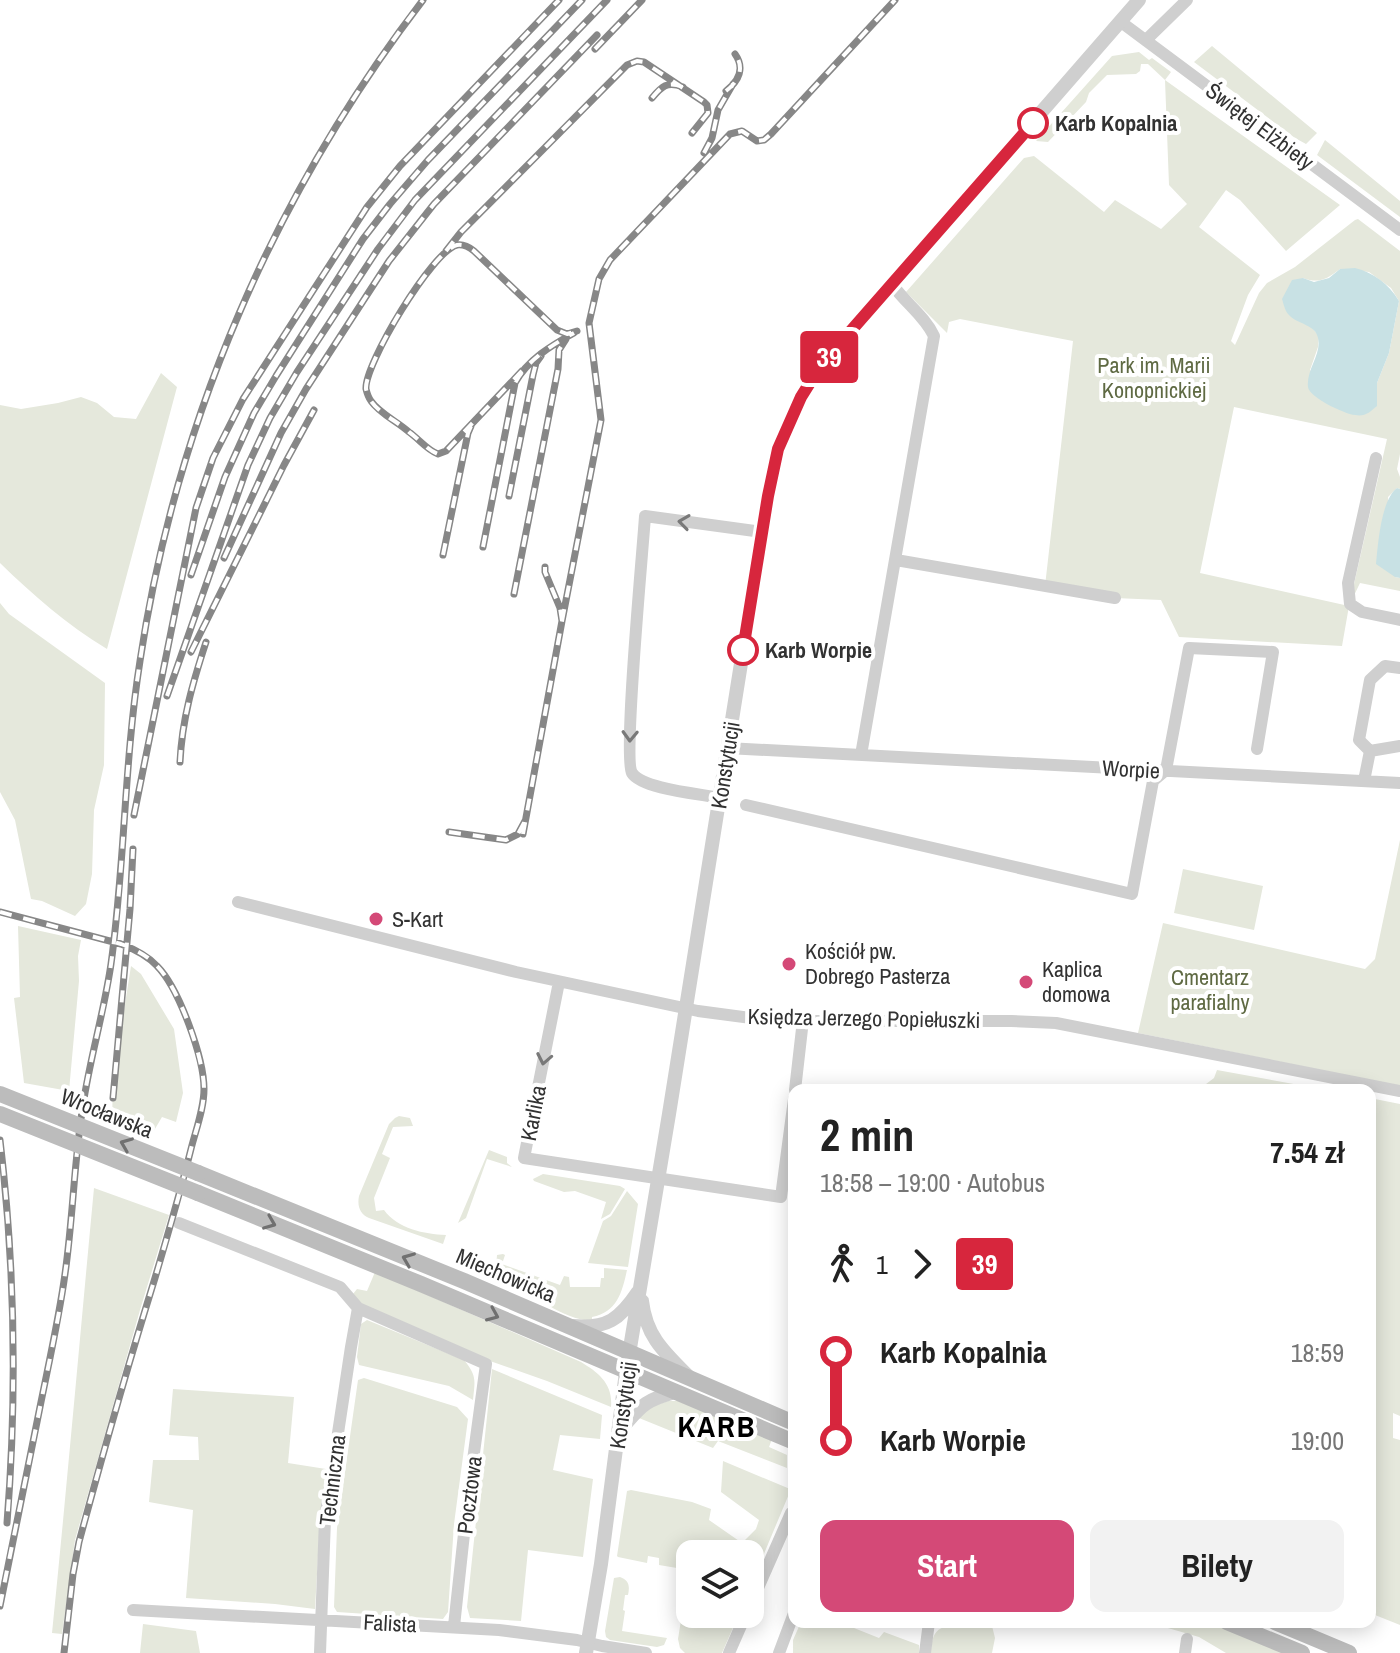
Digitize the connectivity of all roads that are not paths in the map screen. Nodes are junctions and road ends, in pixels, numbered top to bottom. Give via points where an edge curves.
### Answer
1 (1139, 0) edge
2 (1187, 0) edge
3 (1121, 22) junction
4 (1146, 40) junction
5 (1400, 230) edge
6 (892, 284) junction
7 (1376, 458) dead end
8 (762, 532) junction
9 (896, 560) junction
10 (1115, 598) dead end
11 (1400, 620) edge
12 (1400, 668) edge
13 (1400, 746) edge
14 (727, 748) junction
15 (1257, 749) dead end
16 (1370, 751) junction
17 (861, 755) junction
18 (1166, 770) junction
19 (1364, 781) junction
20 (1400, 783) edge
21 (720, 798) junction
22 (746, 805) dead end
23 (238, 902) dead end
24 (559, 982) junction
25 (686, 1009) junction
26 (803, 1020) junction
27 (796, 1084) edge
28 (1365, 1084) edge
29 (1376, 1086) edge
30 (1400, 1091) edge
31 (0, 1094) edge
32 (0, 1114) edge
33 (788, 1144) edge
34 (198, 1173) joint
35 (658, 1179) junction
36 (198, 1193) joint
37 (179, 1223) dead end
38 (641, 1288) junction
39 (358, 1308) junction
40 (563, 1323) junction
41 (630, 1352) junction
42 (626, 1372) junction
43 (688, 1376) junction
44 (675, 1392) junction
45 (788, 1420) edge
46 (619, 1432) junction
47 (788, 1439) edge
48 (788, 1520) edge
49 (764, 1574) edge
50 (133, 1610) dead end
51 (322, 1619) junction
52 (454, 1626) junction
53 (740, 1628) edge
54 (788, 1628) edge
55 (928, 1628) edge
56 (1242, 1628) edge
57 (1289, 1628) edge
58 (1187, 1639) dead end
59 (587, 1648) edge
60 (320, 1653) edge
61 (646, 1653) edge
62 (729, 1653) edge
63 (779, 1653) edge
64 (925, 1653) edge
65 (1185, 1653) edge
66 (1302, 1653) edge
67 (1349, 1653) edge

1 - 3 street, Konstytucji
2 - 4 street
3 - 4 street, Świętej Elżbiety
3 - 6 street, Konstytucji
4 - 5 street, Świętej Elżbiety
6 - 8 street, Konstytucji via 801,397 778,449
6 - 9 street via 934,336
7 - 11 street via 1348,583 1350,604
8 - 14 street, Konstytucji
8 -> 21 street via 645,516 630,768 636,778 651,784
9 - 10 street
9 - 17 street
12 - 16 street via 1385,666 1370,680 1359,740
13 - 16 street
14 - 17 street, Worpie
14 - 21 street, Konstytucji
15 - 18 street via 1273,652 1189,648
16 - 19 street
17 - 18 street, Worpie
18 - 19 street, Worpie
18 - 22 street via 1153,781 1132,894
19 - 20 street, Worpie
21 - 25 street, Konstytucji
23 - 24 street, Księdza Jerzego Popiełuszki
24 - 25 street, Księdza Jerzego Popiełuszki
24 -> 35 street, Karlika via 524,1158
25 - 26 street, Księdza Jerzego Popiełuszki
25 - 35 street, Konstytucji
26 - 27 street
26 - 28 street, Księdza Jerzego Popiełuszki via 1056,1023
29 - 30 street, Księdza Jerzego Popiełuszki
34 -> 31 main road, Wrocławska, bridge
32 - 36 main road, Wrocławska, bridge
33 - 35 street, Karlika via 781,1197
40 -> 34 main road, Miechowicka
35 - 38 street, Konstytucji
36 -> 42 main road, Miechowicka
37 - 39 street via 340,1287
38 - 40 street via 609,1323
38 - 41 street, Konstytucji
38 - 43 street via 654,1341
39 - 51 street, Techniczna via 325,1519
39 - 52 street, Pocztowa via 486,1364
40 - 41 main road, Miechowicka
41 - 42 street, Konstytucji
41 - 43 main road, Miechowicka
42 - 44 main road, Miechowicka
42 - 46 street, Konstytucji
43 - 45 main road, Miechowicka
44 - 46 street via 647,1401
44 - 47 main road, Miechowicka
46 - 59 street, Konstytucji
48 - 49 street
50 - 51 street, Falista
51 - 52 street, Falista
51 - 60 street, Techniczna
52 - 59 street, Falista via 542,1635
53 - 62 street
54 - 63 street
55 - 64 street
56 - 66 main road
57 - 67 main road
58 - 65 street
59 - 61 street, Falista

